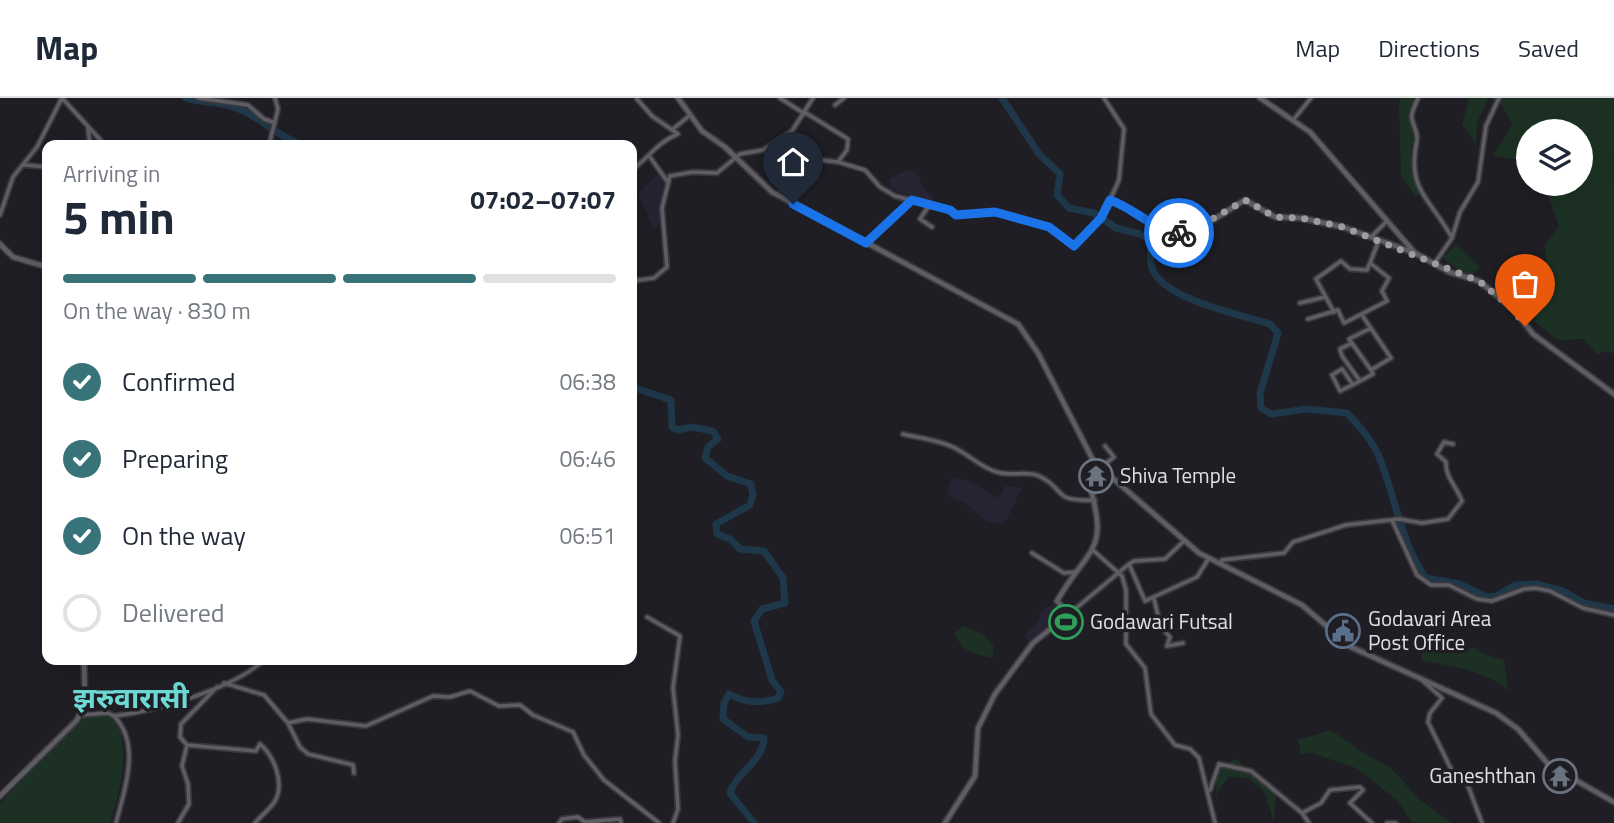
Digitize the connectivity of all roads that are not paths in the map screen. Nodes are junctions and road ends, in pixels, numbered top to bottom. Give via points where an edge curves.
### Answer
1 (62, 98) edge
2 (198, 98) edge
3 (275, 98) edge
4 (678, 98) edge
5 (780, 98) edge
6 (813, 98) edge
7 (844, 98) edge
8 (1104, 98) edge
9 (1260, 98) edge
10 (1311, 98) edge
11 (1418, 98) edge
12 (1499, 98) edge
13 (637, 99) edge
14 (835, 105) dead end
15 (806, 113) junction
16 (690, 116) junction
17 (1294, 119) junction
18 (275, 125) junction
19 (88, 126) junction
20 (673, 129) junction
21 (89, 140) edge
22 (101, 140) edge
23 (270, 140) edge
24 (773, 145) junction
25 (650, 157) junction
26 (736, 157) junction
27 (838, 162) junction
28 (26, 165) junction
29 (637, 166) edge
30 (42, 167) edge
31 (667, 181) junction
32 (912, 200) junction
33 (1109, 203) junction
34 (930, 204) junction
35 (0, 215) edge
36 (1387, 221) junction
37 (932, 227) dead end
38 (1371, 237) junction
39 (1452, 238) junction
40 (1379, 240) junction
41 (0, 243) edge
42 (866, 243) junction
43 (1415, 253) junction
44 (1370, 263) junction
45 (1434, 264) junction
46 (42, 266) edge
47 (637, 280) edge
48 (1325, 296) junction
49 (1300, 303) dead end
50 (1334, 312) junction
51 (1362, 315) junction
52 (1308, 319) dead end
53 (1371, 328) junction
54 (1352, 343) junction
55 (1371, 370) junction
56 (1360, 381) junction
57 (1353, 385) junction
58 (1614, 394) edge
59 (903, 434) dead end
60 (1453, 443) dead end
61 (1105, 446) dead end
62 (1100, 468) junction
63 (1095, 500) junction
64 (1392, 520) junction
65 (1185, 540) junction
66 (1094, 551) junction
67 (1032, 553) dead end
68 (1209, 558) junction
69 (1129, 564) junction
70 (1221, 564) junction
71 (1076, 572) junction
72 (1118, 573) junction
73 (1154, 599) junction
74 (1069, 614) junction
75 (1614, 615) edge
76 (647, 617) dead end
77 (1183, 643) dead end
78 (84, 665) edge
79 (255, 665) edge
80 (1422, 680) junction
81 (224, 683) junction
82 (217, 687) junction
83 (80, 715) junction
84 (114, 716) junction
85 (288, 723) junction
86 (187, 746) junction
87 (354, 773) dead end
88 (1210, 793) junction
89 (0, 796) edge
90 (1613, 800) edge
91 (1302, 813) junction
92 (116, 823) edge
93 (178, 823) edge
94 (255, 823) edge
95 (559, 823) edge
96 (621, 823) edge
97 (659, 823) edge
98 (673, 823) edge
99 (945, 823) edge
100 (1215, 823) edge
101 (1309, 823) edge
102 (1371, 823) edge
103 (1387, 823) edge
104 (1396, 823) edge
105 (1482, 823) edge

1 - 19 street
1 - 28 street
2 - 18 street via 248,105
3 - 18 street
4 - 16 street
5 - 15 street
6 - 15 street
7 - 14 street
8 - 33 street via 1124,134 1118,185
9 - 17 street
10 - 17 street
11 - 39 street via 1411,116 1417,139 1414,175
12 - 39 street via 1486,126 1480,176
13 - 20 street
15 - 24 street
15 - 27 street via 848,139
16 - 20 street
16 - 26 street
17 - 36 street
18 - 23 street
19 - 21 street
19 - 22 street
20 - 25 street via 678,134 660,143
24 - 26 street
24 - 27 street via 807,166 821,160
25 - 29 street
25 - 31 street
26 - 31 street via 717,173 694,172 670,176
26 - 42 street via 772,192
27 - 32 street via 865,170 895,196
28 - 30 street
28 - 35 street via 13,177
31 - 47 street via 662,208 667,267 654,278
32 - 34 street
32 - 42 street
33 - 34 street via 1074,246 1049,227 995,212 956,215
33 - 38 street via 1132,209 1171,232 1195,229 1245,200 1275,217 1312,220
34 - 37 street via 920,219
36 - 38 street
36 - 43 street
38 - 40 street
39 - 45 street
40 - 43 street
40 - 44 street
41 - 46 street via 13,257
42 - 62 street via 1018,324
43 - 45 street
44 - 48 street via 1367,270 1350,270 1341,261 1316,279
44 - 51 street via 1389,278 1382,290 1387,301
45 - 58 street via 1479,281 1513,309 1533,334
48 - 49 street
48 - 50 street
50 - 51 street via 1338,310 1344,323
50 - 52 street
51 - 53 street
53 - 54 street via 1349,339
53 - 55 street via 1391,358
54 - 55 street
54 - 56 street via 1340,349
55 - 56 street via 1373,374
56 - 57 street
57 - 57 street via 1342,369 1332,375 1340,391
59 - 63 street via 952,446 993,471 1012,476 1035,474 1061,497
60 - 64 street via 1444,442 1437,454 1458,488 1460,507 1441,521
61 - 62 street via 1114,457
62 - 63 street via 1088,479
62 - 65 street
63 - 66 street via 1099,531
64 - 70 street via 1346,524 1293,542 1284,553 1236,557
64 - 75 street via 1418,575 1431,585 1449,585 1492,601 1524,589 1543,589 1583,608
65 - 68 street
65 - 69 street via 1165,559
66 - 71 street
66 - 72 street
67 - 71 street via 1064,573
68 - 70 street
68 - 73 street via 1197,577
69 - 72 street
69 - 73 street via 1143,601
70 - 80 street via 1309,609 1351,647
71 - 74 street via 1056,601
72 - 74 street
72 - 88 street via 1126,590 1126,643 1145,668 1151,714 1175,745 1190,749 1199,758
73 - 77 street via 1161,627 1170,637 1167,646
74 - 99 street via 1033,643 995,694 978,729 975,776
76 - 98 street via 681,639 673,688 678,735 678,809
78 - 83 street via 85,702
79 - 81 street
80 - 90 street via 1496,713 1518,729 1549,765
80 - 105 street via 1442,698 1428,722 1452,771 1467,783
81 - 82 street
81 - 85 street via 264,695
82 - 84 street via 146,712
82 - 86 street via 181,724 180,737
83 - 84 street
83 - 89 street
84 - 92 street via 129,752 128,783
85 - 87 street via 300,747 309,754 353,765
85 - 97 street via 307,719 366,726 433,696 470,691 499,706 520,705 573,732 604,780
86 - 93 street via 182,766 189,804
86 - 94 street via 256,751 260,744 273,757 278,790 275,802
88 - 91 street via 1219,765 1232,765 1251,771
88 - 100 street via 1208,804
91 - 101 street
91 - 102 street via 1321,803 1330,790 1360,787 1363,790 1350,803
95 - 96 street via 578,817 585,821 620,819
103 - 104 street

